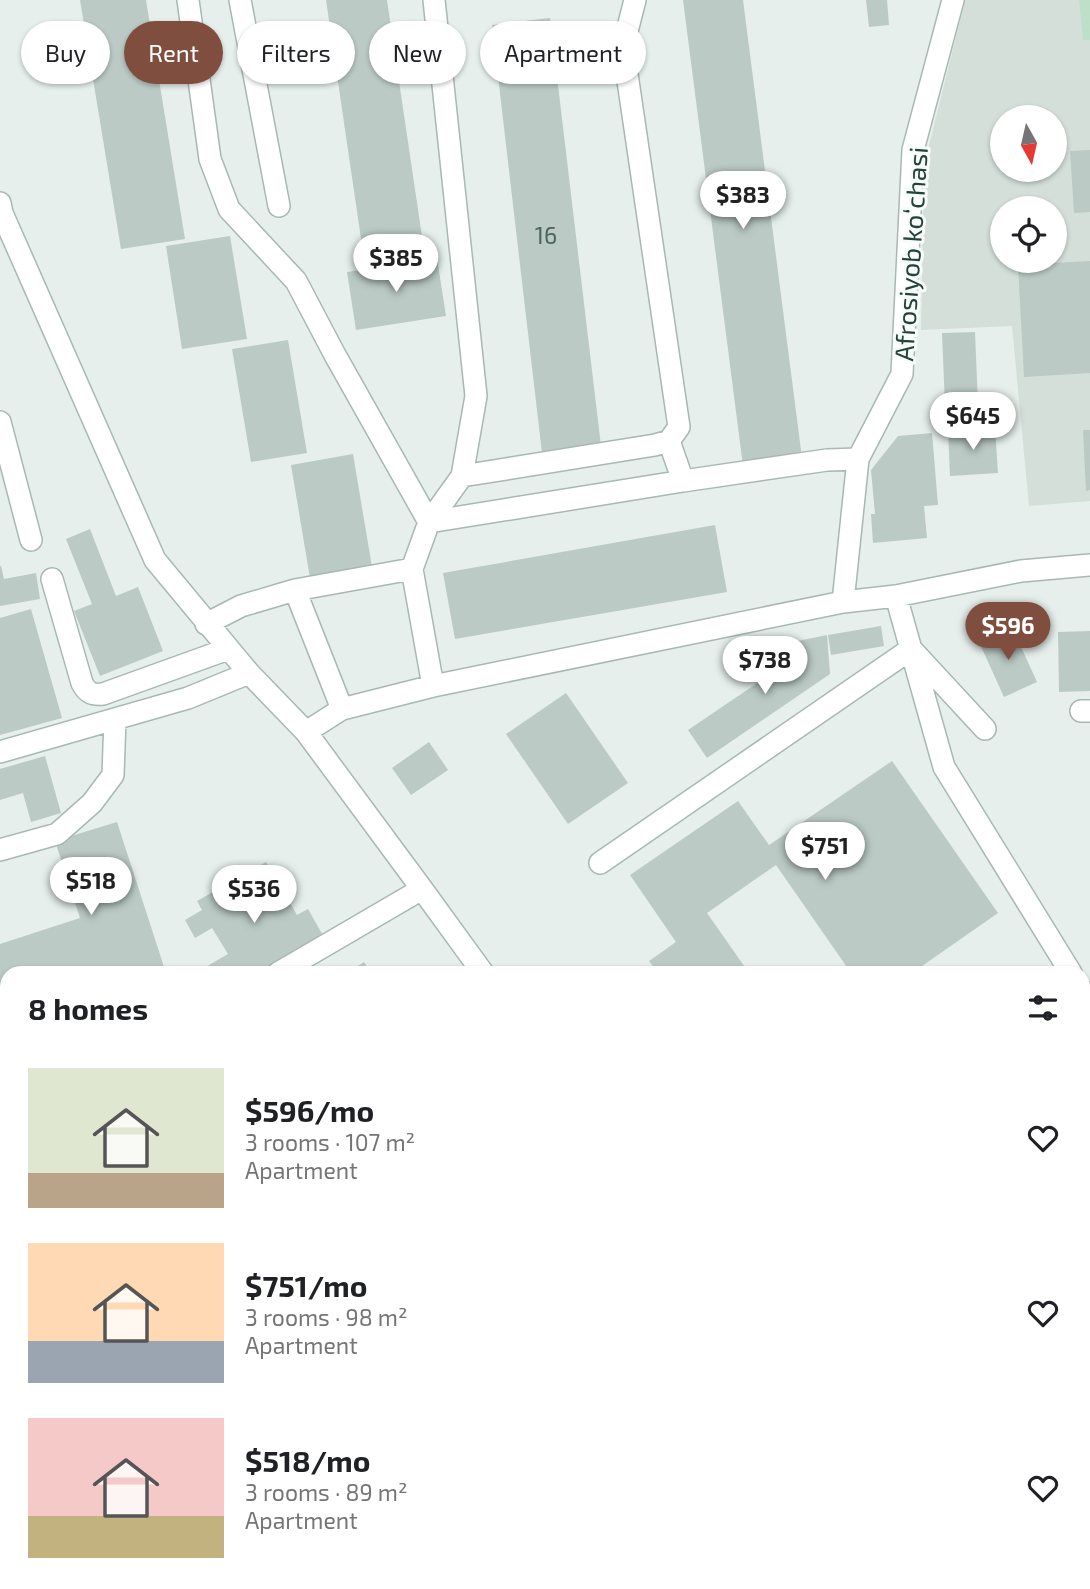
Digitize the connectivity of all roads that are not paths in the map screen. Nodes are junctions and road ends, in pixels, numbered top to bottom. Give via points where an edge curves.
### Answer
1 (188, 0) edge
2 (240, 0) edge
3 (433, 0) edge
4 (635, 0) edge
5 (953, 0) edge
6 (0, 203) edge
7 (279, 206) dead end
8 (0, 422) edge
9 (669, 441) junction
10 (858, 459) junction
11 (462, 477) junction
12 (683, 481) junction
13 (429, 522) junction
14 (31, 540) dead end
15 (1090, 565) edge
16 (412, 569) junction
17 (52, 579) dead end
18 (295, 590) junction
19 (896, 596) junction
20 (843, 602) junction
21 (206, 624) junction
22 (228, 649) junction
23 (911, 649) junction
24 (249, 673) junction
25 (433, 686) junction
26 (342, 709) junction
27 (115, 719) junction
28 (985, 729) dead end
29 (306, 733) junction
30 (0, 752) edge
31 (0, 850) edge
32 (600, 863) dead end
33 (422, 889) junction
34 (290, 966) edge
35 (478, 966) edge
36 (1067, 966) edge

1 - 13 street via 210,159 229,209 296,281
2 - 7 street
3 - 11 street via 476,396
4 - 9 street via 623,47 679,427
5 - 10 street, Afrosiyob koʻchasi via 913,150 902,374
6 - 21 street via 155,561
8 - 14 street
9 - 11 street
9 - 12 street
10 - 12 street
10 - 20 street
11 - 13 street
12 - 13 street
13 - 16 street
15 - 19 street via 1021,571
16 - 18 street
16 - 25 street
17 - 22 street via 82,683 94,695
18 - 21 street via 241,606
18 - 26 street
19 - 20 street
19 - 23 street
20 - 25 street
21 - 22 street
22 - 24 street
23 - 28 street
23 - 32 street
23 - 36 street via 944,767
24 - 27 street via 188,698
24 - 29 street
25 - 26 street
26 - 29 street
27 - 30 street
27 - 31 street via 113,775 92,803 57,834
29 - 33 street
33 - 34 street
33 - 35 street

